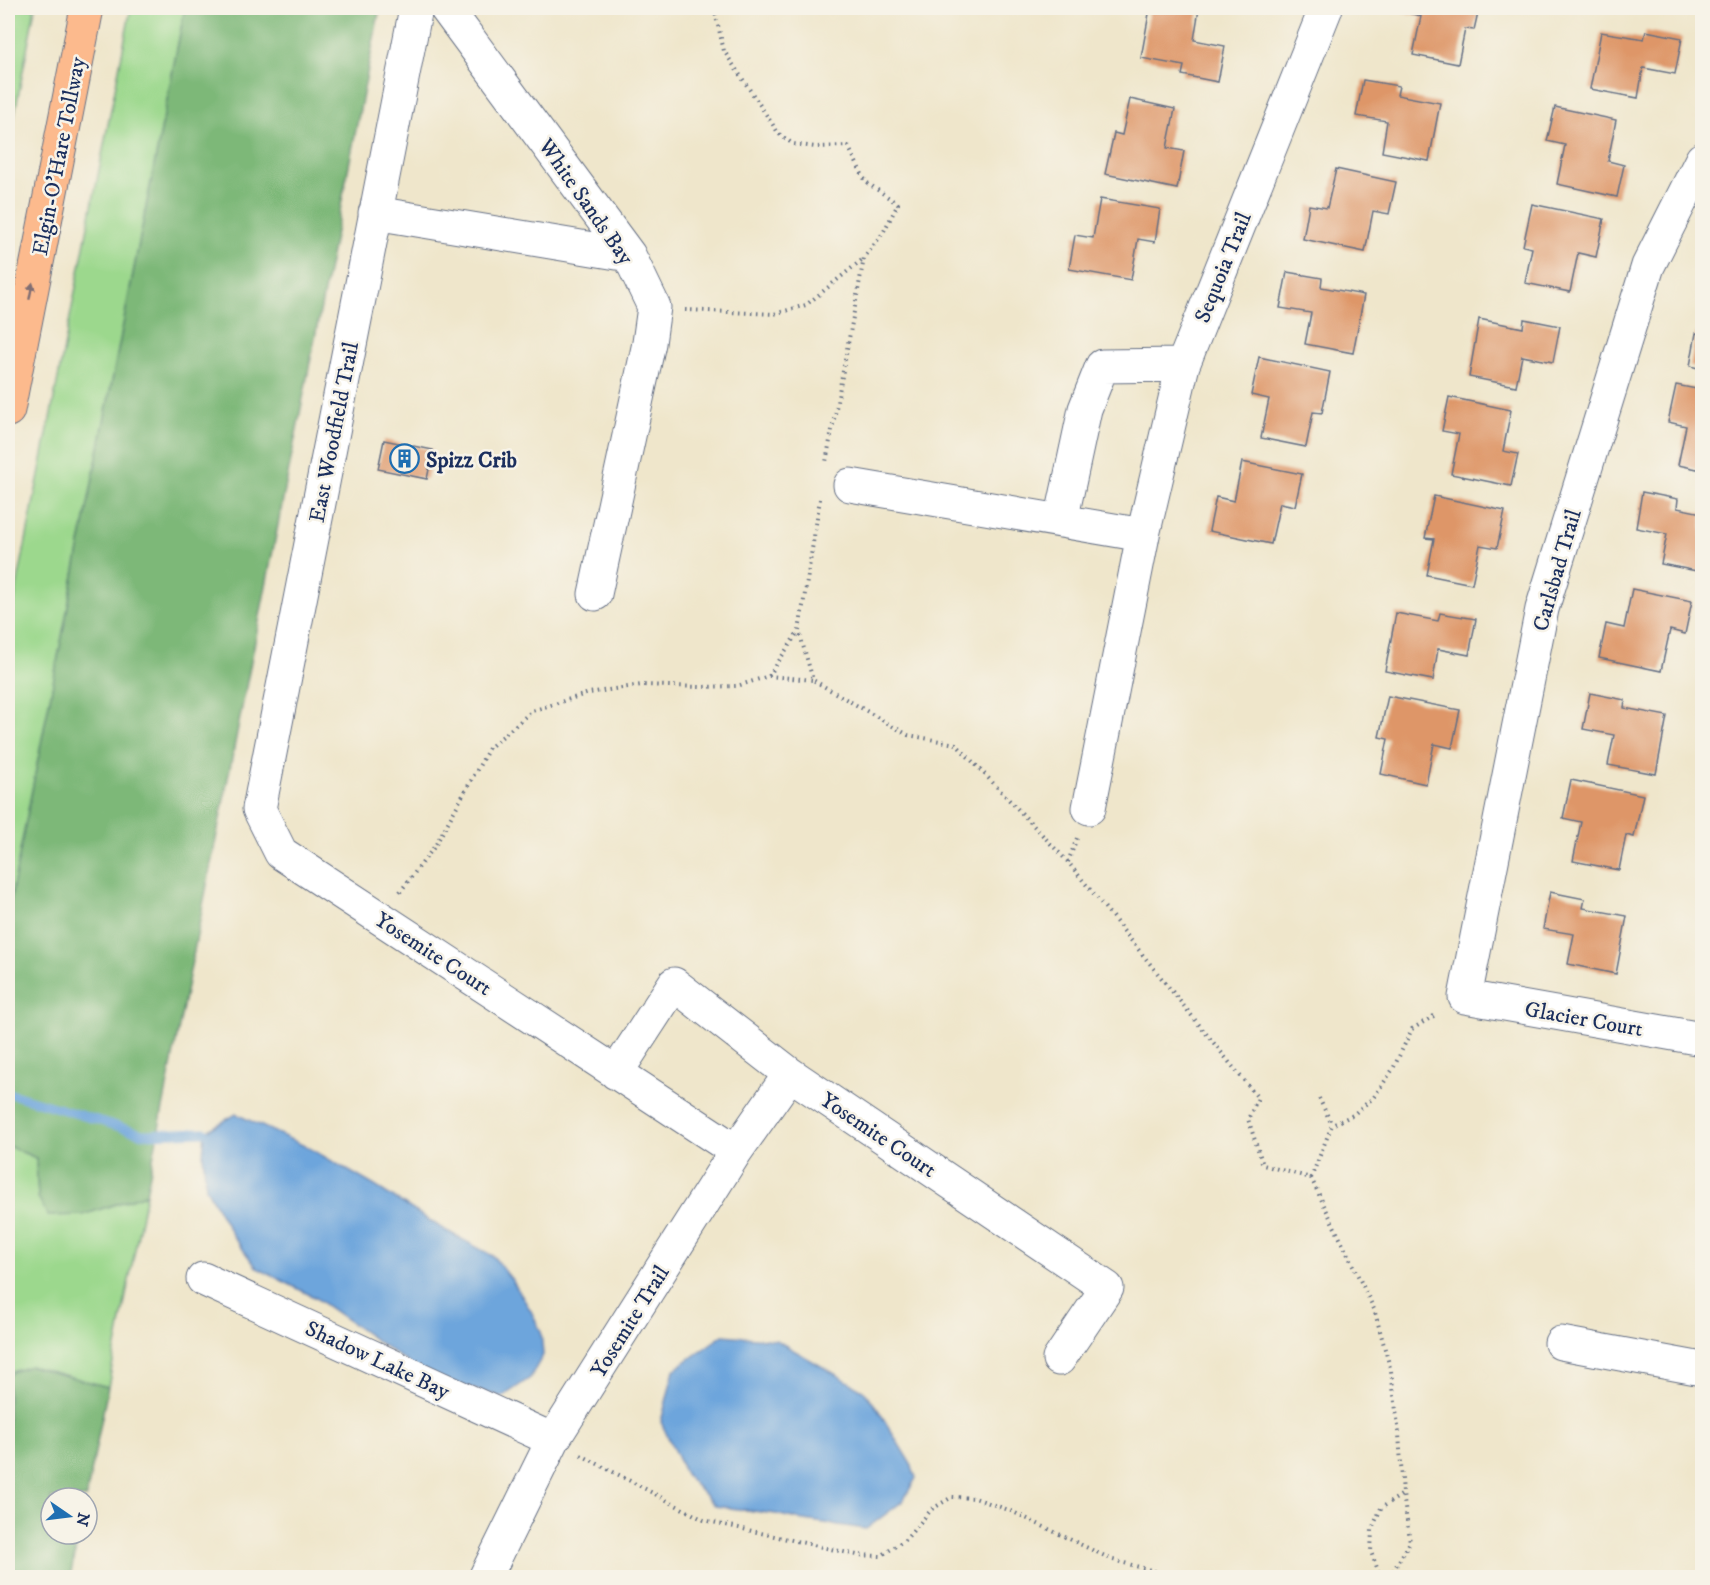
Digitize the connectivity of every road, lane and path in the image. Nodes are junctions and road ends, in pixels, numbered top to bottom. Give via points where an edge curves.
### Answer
1 (87, 8) edge
2 (416, 8) edge
3 (446, 8) edge
4 (714, 8) edge
5 (1326, 8) edge
6 (1702, 159) edge
7 (375, 213) junction
8 (629, 255) junction
9 (864, 258) junction
10 (654, 307) junction
11 (1183, 365) junction
12 (8, 410) edge
13 (832, 482) junction
14 (1061, 521) junction
15 (1143, 535) junction
16 (595, 594) dead end
17 (799, 631) junction
18 (769, 676) junction
19 (813, 680) junction
20 (1089, 808) dead end
21 (281, 853) joint
22 (380, 918) junction
23 (1465, 997) junction
24 (1702, 1039) edge
25 (616, 1072) junction
26 (790, 1074) junction
27 (1319, 1098) dead end
28 (1332, 1125) junction
29 (736, 1151) junction
30 (1311, 1178) junction
31 (203, 1279) dead end
32 (1561, 1343) dead end
33 (1059, 1359) dead end
34 (1702, 1369) edge
35 (553, 1440) junction
36 (1403, 1494) junction
37 (484, 1578) edge
38 (1201, 1578) edge
39 (1381, 1578) edge
40 (1389, 1578) edge

12 -> 1 highway, Elgin-O'Hare Tollway
2 - 7 street, East Woodfield Trail
3 - 8 street, White Sands Bay
4 - 9 path via 723,51 779,135 793,144 848,146 866,182 898,204
5 - 11 street, Sequoia Trail
6 - 23 street, Carlsbad Trail via 1648,266 1542,609
7 - 8 street
7 - 21 street, East Woodfield Trail via 259,809
8 - 10 street, White Sands Bay
9 - 10 path via 806,305 774,314
9 - 13 path
10 - 16 street
11 - 14 street via 1102,366 1085,409
11 - 15 street, Sequoia Trail
13 - 14 street
13 - 17 path
14 - 15 street
15 - 20 street, Sequoia Trail
17 - 18 path
17 - 19 path
18 - 19 path
18 - 22 path via 737,686 641,685 590,693 532,711 489,748 435,846
19 - 30 path via 908,735 956,744 1068,862 1258,1098 1248,1119 1263,1165
21 - 22 street, Yosemite Court
22 - 25 street, Yosemite Court
23 - 24 street, Glacier Court
23 - 28 path via 1412,1029 1374,1097 1353,1115
25 - 26 street, Yosemite Court via 674,984
25 - 29 street, Yosemite Court
26 - 29 street, Yosemite Trail
26 - 33 street, Yosemite Court via 1107,1288
27 - 28 path
28 - 30 path
29 - 35 street, Yosemite Trail
30 - 36 path via 1374,1309 1391,1371
31 - 35 street, Shadow Lake Bay
32 - 34 street
35 - 37 street, Yosemite Trail
35 - 38 path via 704,1520 857,1555 881,1556 906,1539 932,1509 952,1497 975,1498 1113,1560
36 - 39 path via 1382,1508 1372,1529 1371,1551
36 - 40 path via 1410,1542

